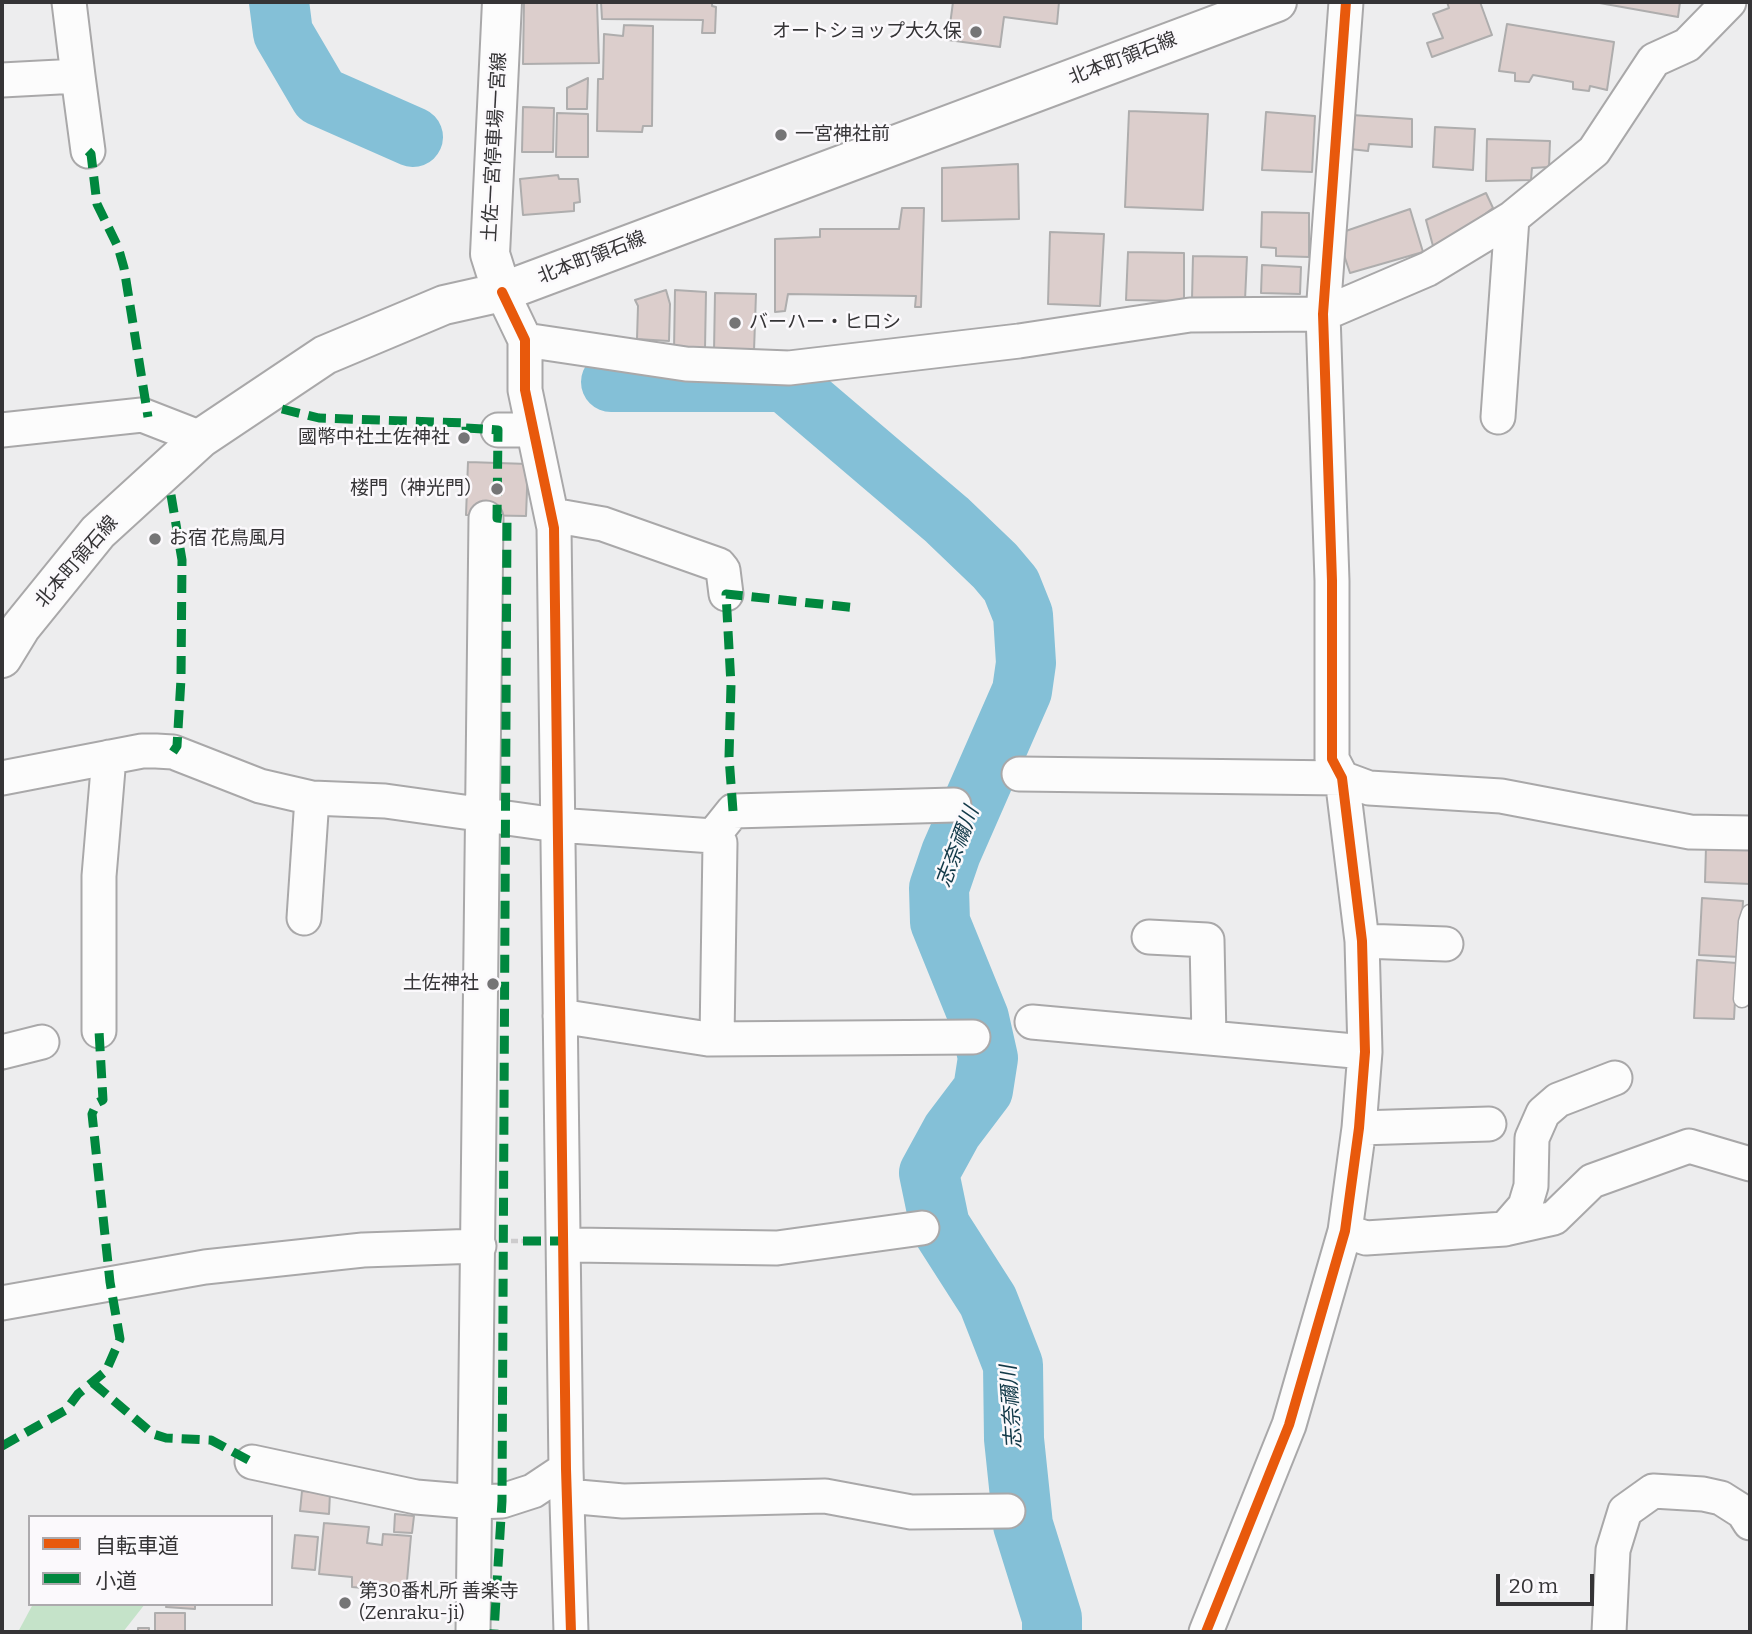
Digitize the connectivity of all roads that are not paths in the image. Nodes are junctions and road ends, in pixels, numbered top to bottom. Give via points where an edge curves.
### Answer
1 (69, 2) edge
2 (502, 2) edge
3 (1277, 2) edge
4 (1346, 2) edge
5 (1728, 2) edge
6 (78, 76) junction
7 (2, 80) edge
8 (88, 151) dead end
9 (1512, 218) junction
10 (502, 292) junction
11 (1323, 314) junction
12 (525, 340) junction
13 (1498, 417) dead end
14 (2, 430) edge
15 (498, 430) dead end
16 (532, 430) junction
17 (201, 438) junction
18 (552, 515) junction
19 (486, 518) dead end
20 (726, 594) dead end
21 (2, 658) edge
22 (109, 757) junction
23 (1019, 774) dead end
24 (2, 778) edge
25 (1342, 778) junction
26 (312, 798) junction
27 (954, 805) dead end
28 (483, 815) junction
29 (557, 825) junction
30 (1750, 833) edge
31 (713, 836) junction
32 (1750, 913) edge
33 (304, 918) dead end
34 (1149, 937) dead end
35 (1362, 941) junction
36 (1446, 944) dead end
37 (1742, 999) dead end
38 (560, 1016) junction
39 (1032, 1023) dead end
40 (99, 1031) dead end
41 (973, 1037) dead end
42 (1209, 1038) junction
43 (717, 1039) junction
44 (42, 1042) dead end
45 (2, 1052) edge
46 (1365, 1052) junction
47 (1615, 1078) dead end
48 (1489, 1124) dead end
49 (1359, 1128) junction
50 (1742, 1157) edge
51 (922, 1228) dead end
52 (1505, 1229) junction
53 (1345, 1231) junction
54 (564, 1241) junction
55 (479, 1246) junction
56 (2, 1303) edge
57 (253, 1462) dead end
58 (566, 1482) junction
59 (476, 1502) junction
60 (1008, 1511) dead end
61 (1750, 1523) edge
62 (473, 1632) edge
63 (571, 1632) edge
64 (1206, 1632) edge
65 (1609, 1632) edge

1 - 6 street
2 - 10 main road, 土佐一宮停車場一宮線 via 490,254
3 - 10 main road, 北本町領石線
4 - 11 street
5 - 9 street via 1687,45 1654,60 1594,151
6 - 7 street
6 - 8 street
9 - 11 street via 1428,269
9 - 13 street
10 - 12 street
10 - 17 main road, 北本町領石線 via 444,305 325,355
11 - 12 street via 1189,315 789,368 686,364
11 - 25 street via 1332,581 1332,759
12 - 16 street via 525,390
14 - 17 street via 142,415
15 - 16 street
16 - 18 street
17 - 21 main road, 北本町領石線 via 98,532
18 - 20 street via 603,524 719,565
18 - 29 street
19 - 28 street
22 - 24 street
22 - 26 street via 173,752 260,786
22 - 40 street via 99,876
23 - 25 street
25 - 30 street via 1369,788 1501,796 1690,832
25 - 35 street
26 - 28 street via 384,801
26 - 33 street
27 - 31 street via 733,811
28 - 29 street
28 - 55 street
29 - 31 street
29 - 38 street
31 - 43 street via 720,842
32 - 37 lane
34 - 42 street via 1207,940
35 - 36 street
35 - 46 street
38 - 43 street
38 - 54 street
39 - 42 street
41 - 43 street
42 - 46 street
44 - 45 street
46 - 49 street
47 - 52 street via 1558,1100 1543,1113 1532,1138 1531,1186 1524,1206
48 - 49 street
49 - 53 street
50 - 52 street via 1689,1146 1592,1181 1554,1218
51 - 54 street via 778,1248 573,1245
52 - 53 street via 1366,1238
53 - 64 street via 1289,1424
54 - 58 street
55 - 56 street via 363,1250 205,1267
55 - 59 street
57 - 59 street via 416,1497
58 - 59 street via 502,1501
58 - 60 street via 623,1501 825,1496 911,1512
58 - 63 street
59 - 62 street
61 - 65 street via 1743,1512 1721,1498 1703,1494 1653,1491 1625,1511 1613,1550

